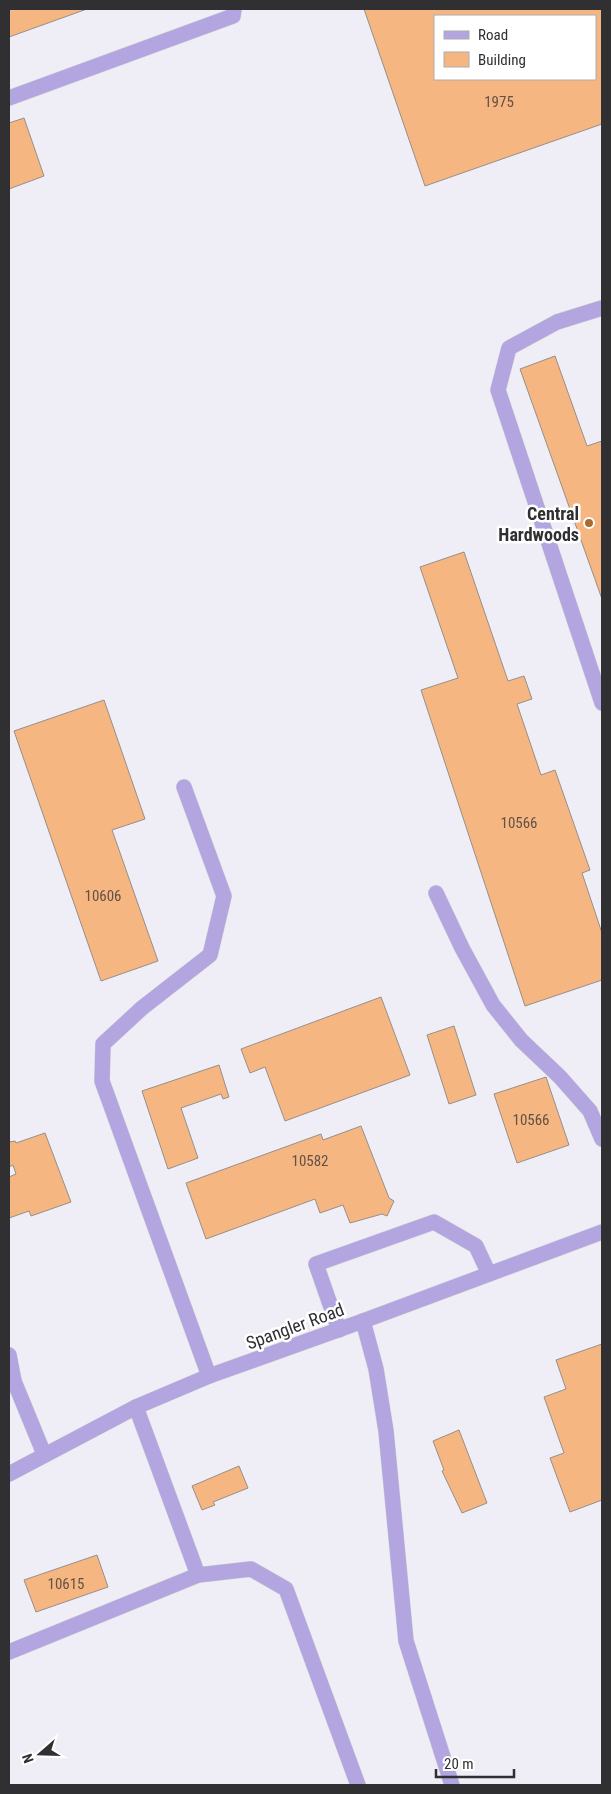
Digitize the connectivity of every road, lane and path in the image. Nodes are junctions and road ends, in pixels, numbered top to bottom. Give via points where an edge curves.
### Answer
1 (234, 9) edge
2 (9, 98) edge
3 (602, 308) edge
4 (602, 703) edge
5 (184, 787) dead end
6 (436, 893) dead end
7 (602, 1139) edge
8 (602, 1232) edge
9 (489, 1274) junction
10 (363, 1321) junction
11 (339, 1330) junction
12 (9, 1354) edge
13 (209, 1376) junction
14 (136, 1407) junction
15 (44, 1454) junction
16 (9, 1474) edge
17 (198, 1575) junction
18 (9, 1652) edge
19 (358, 1785) edge
20 (452, 1785) edge

1 - 2 street via 233,16
3 - 4 street via 557,322 509,348 498,390
5 - 13 street via 224,896 210,955 142,1008 103,1044 102,1081
6 - 7 street via 493,1005 590,1111
8 - 9 street, Spangler Road
9 - 10 street, Spangler Road
9 - 11 street via 476,1246 434,1222 316,1264
10 - 11 street, Spangler Road
10 - 20 street via 376,1370 386,1431 406,1641
11 - 13 street, Spangler Road
12 - 15 street via 14,1381
13 - 14 street, Spangler Road
14 - 15 street, Spangler Road
14 - 17 street
15 - 16 street, Spangler Road
17 - 18 street
17 - 19 street via 251,1569 286,1590

